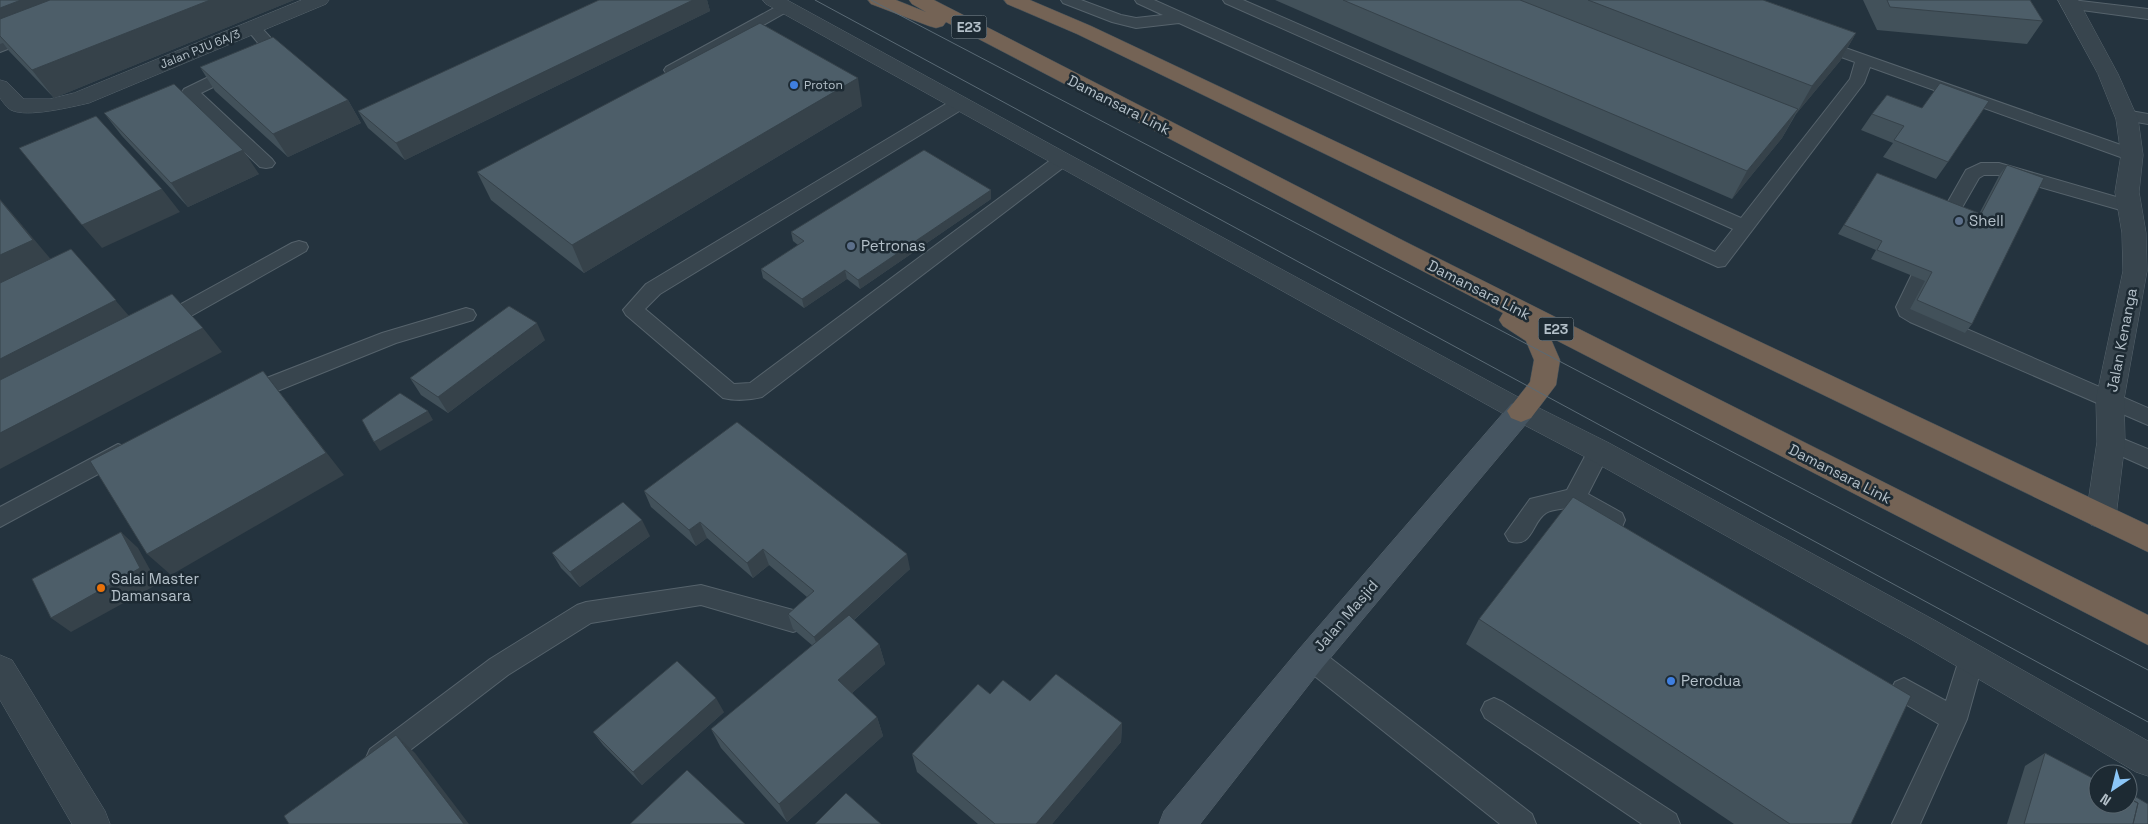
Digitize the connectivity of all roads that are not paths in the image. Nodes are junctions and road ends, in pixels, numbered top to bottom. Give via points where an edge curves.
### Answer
1 (319, 0) edge
2 (878, 0) edge
3 (919, 0) edge
4 (1014, 0) edge
5 (1026, 0) edge
6 (1068, 0) edge
7 (1142, 0) edge
8 (1230, 0) edge
9 (2070, 2) edge
10 (779, 3) edge
11 (2148, 14) edge
12 (1180, 18) junction
13 (253, 27) junction
14 (46, 29) edge
15 (1084, 30) junction
16 (1800, 36) edge
17 (0, 47) edge
18 (1019, 54) junction
19 (1864, 60) junction
20 (655, 80) edge
21 (0, 86) edge
22 (960, 103) junction
23 (2137, 117) edge
24 (2132, 155) junction
25 (1062, 160) junction
26 (266, 163) dead end
27 (2131, 207) junction
28 (1950, 214) edge
29 (1745, 226) junction
30 (2141, 235) edge
31 (299, 247) dead end
32 (1395, 247) junction
33 (2142, 273) edge
34 (1919, 279) edge
35 (466, 315) dead end
36 (148, 331) edge
37 (2110, 399) junction
38 (228, 402) edge
39 (1520, 412) junction
40 (2148, 417) edge
41 (140, 441) edge
42 (2111, 442) junction
43 (1599, 451) junction
44 (2148, 459) edge
45 (1575, 497) junction
46 (2101, 516) junction
47 (0, 518) edge
48 (1614, 520) edge
49 (1517, 534) dead end
50 (2148, 540) edge
51 (793, 621) edge
52 (2148, 631) edge
53 (1310, 658) junction
54 (1971, 658) junction
55 (0, 670) edge
56 (1904, 690) edge
57 (1494, 710) dead end
58 (1954, 719) junction
59 (2148, 760) edge
60 (364, 770) edge
61 (92, 824) edge
62 (1176, 824) edge
63 (1522, 824) edge
64 (1666, 824) edge
65 (1906, 824) edge

1 - 13 street, Jalan PJU 6A/3
2 - 18 highway
3 - 18 highway, Damansara Link / E23
4 - 15 highway
5 - 15 highway
6 - 12 lane via 1136,23
7 - 12 lane
8 - 29 lane
9 - 11 lane
9 - 23 street, Jalan Kenanga via 2108,74
10 - 20 lane
10 - 22 street
12 - 29 lane via 1718,261
13 - 21 street, Jalan PJU 6A/3 via 81,98 50,105 18,105
13 - 26 lane via 274,51 190,92
14 - 17 lane
15 - 46 highway
16 - 19 lane
18 - 32 highway, Damansara Link / E23
19 - 24 lane
19 - 29 lane via 1858,80
22 - 25 street
22 - 25 lane via 653,289 633,310 730,392 754,391
23 - 24 street, Jalan Kenanga
24 - 27 street, Jalan Kenanga via 2127,192
25 - 39 street
27 - 28 lane via 2000,169 1980,169 1972,174
27 - 30 street, Jalan Kenanga
30 - 33 street, Jalan Kenanga
31 - 36 lane
32 - 39 highway via 1536,335 1547,360 1543,385
32 - 52 highway, Damansara Link / E23
33 - 37 street, Jalan Kenanga
34 - 37 lane via 1907,311
35 - 38 lane via 390,338
37 - 40 lane
37 - 42 street, Jalan Kenanga
39 - 43 street
39 - 53 street, Jalan Masjid
41 - 47 lane
42 - 44 lane
42 - 46 street, Jalan Kenanga
43 - 45 lane
43 - 54 street
45 - 48 lane
45 - 49 lane via 1538,506
46 - 50 highway
51 - 60 lane via 701,595 586,613 499,666
53 - 62 street, Jalan Masjid
53 - 63 lane
54 - 58 lane
54 - 59 street
55 - 61 street
56 - 58 lane
57 - 64 lane
58 - 65 lane

